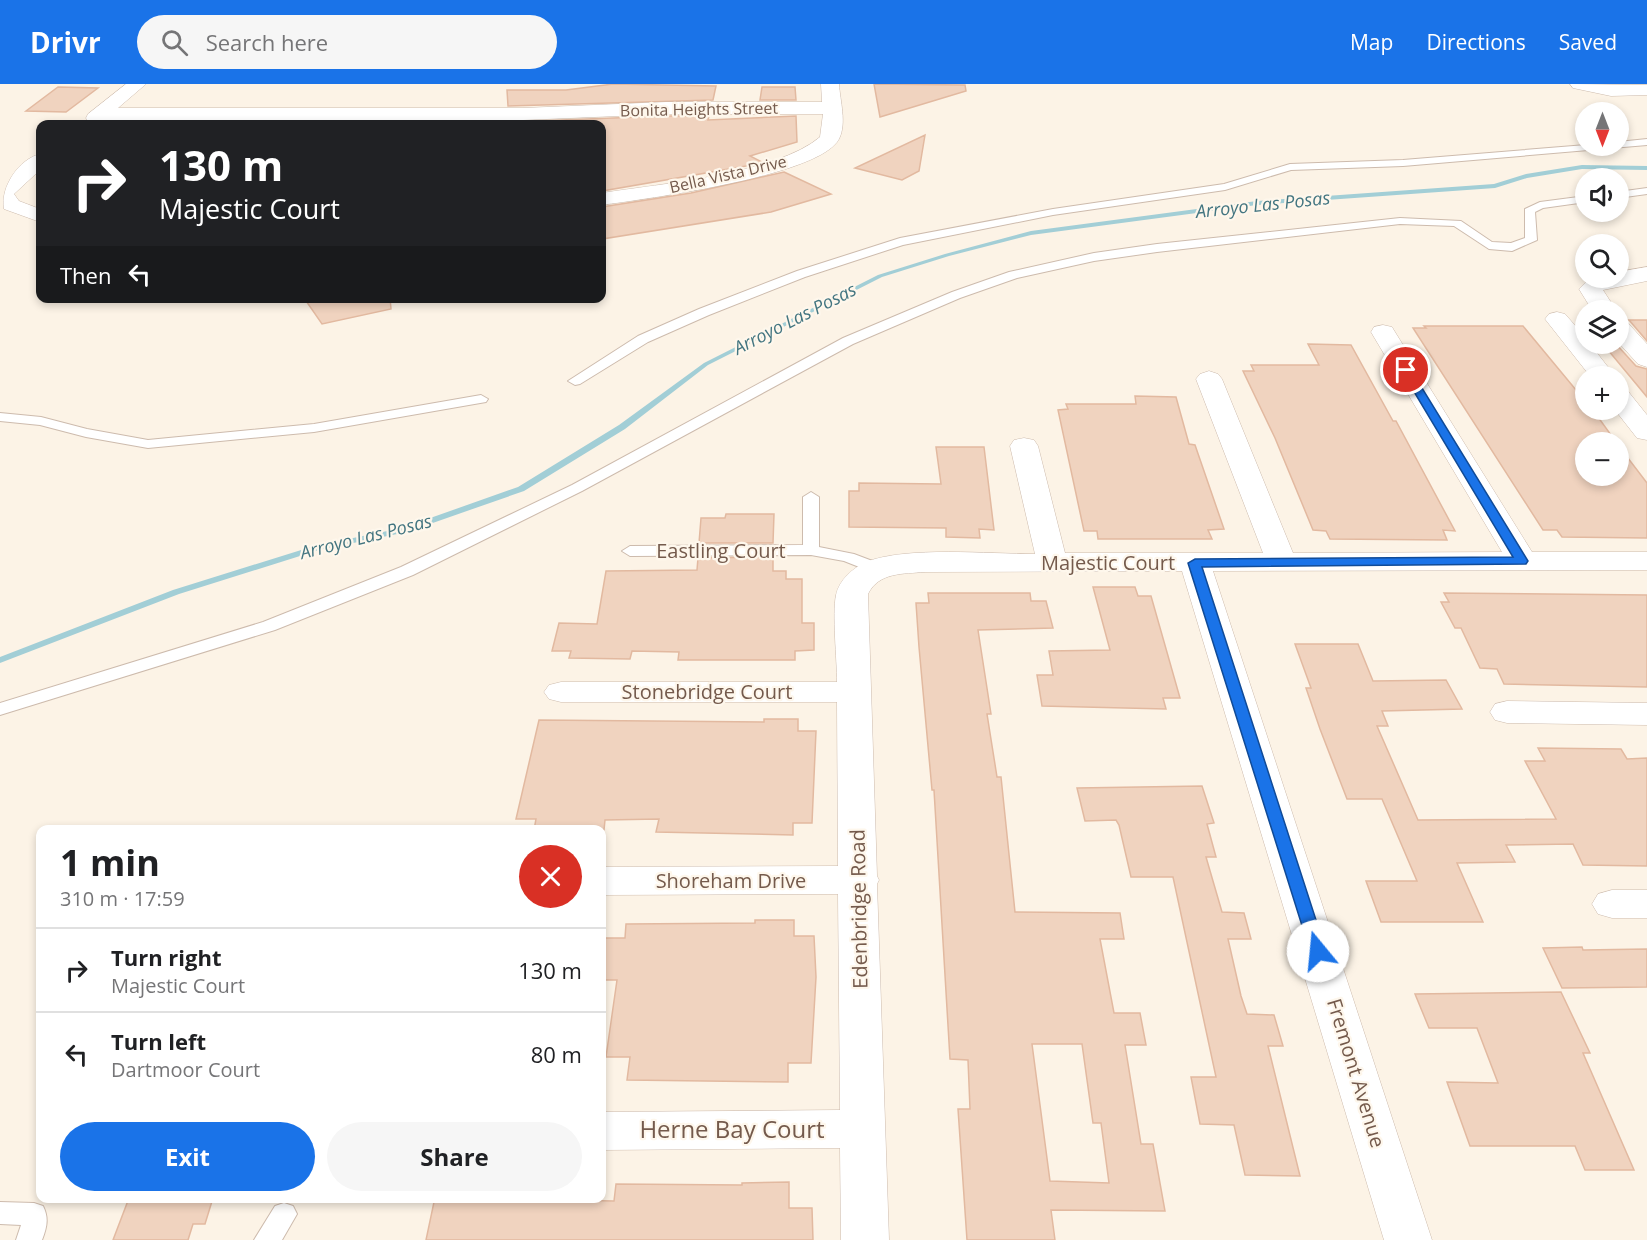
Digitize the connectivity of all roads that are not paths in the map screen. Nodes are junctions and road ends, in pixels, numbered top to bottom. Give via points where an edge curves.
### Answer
1 (137, 84) edge
2 (830, 84) edge
3 (1587, 87) edge
4 (1647, 90) edge
5 (831, 108) junction
6 (93, 119) edge
7 (1647, 142) edge
8 (1629, 144) edge
9 (1575, 149) edge
10 (36, 163) edge
11 (1647, 191) edge
12 (1629, 193) edge
13 (606, 198) edge
14 (1575, 200) edge
15 (36, 214) edge
16 (1647, 274) edge
17 (1598, 300) edge
18 (1557, 319) dead end
19 (1383, 332) dead end
20 (1629, 339) edge
21 (1647, 359) edge
22 (1595, 366) edge
23 (1209, 379) dead end
24 (575, 381) dead end
25 (482, 399) dead end
26 (1629, 410) edge
27 (0, 417) edge
28 (1647, 432) edge
29 (1024, 446) dead end
30 (811, 497) dead end
31 (811, 550) junction
32 (630, 551) dead end
33 (1522, 561) junction
34 (1647, 561) edge
35 (1052, 563) junction
36 (1195, 563) junction
37 (1282, 563) junction
38 (868, 574) junction
39 (561, 692) dead end
40 (853, 692) junction
41 (0, 709) edge
42 (1507, 712) dead end
43 (1647, 714) edge
44 (860, 880) junction
45 (606, 881) edge
46 (863, 1130) junction
47 (606, 1131) edge
48 (0, 1213) edge
49 (284, 1214) dead end
50 (29, 1240) edge
51 (267, 1240) edge
52 (865, 1240) edge
53 (1408, 1240) edge

1 - 6 street
2 - 5 street, Bella Vista Drive
3 - 4 street
5 - 6 street, Bonita Heights Street
5 - 13 street, Bella Vista Drive via 832,132 828,140 800,158 737,175
7 - 8 lane
9 - 24 lane via 1403,163 1290,166 1206,191 1053,212 900,242 801,274 694,317 643,339
10 - 15 street via 4,194 11,205
11 - 12 lane
14 - 41 lane via 1540,205 1529,212 1531,240 1512,247 1489,244 1457,223 1400,221 1157,248 1013,275 848,340 577,488 407,571 269,626
16 - 17 street via 1599,282 1591,289
18 - 22 street
19 - 33 street
20 - 21 street
23 - 37 street
25 - 27 lane via 314,428 148,444 41,421
26 - 28 street
29 - 35 street
30 - 31 lane
31 - 32 lane, Eastling Court
31 - 38 lane, Eastling Court via 848,557
33 - 34 street, Majestic Court
33 - 37 street, Majestic Court
35 - 36 street, Majestic Court
35 - 38 street, Majestic Court via 925,563 888,566
36 - 37 street, Majestic Court
36 - 53 street, Fremont Avenue
38 - 40 street, Edenbridge Road via 852,594
39 - 40 street, Stonebridge Court
40 - 44 street, Edenbridge Road
42 - 43 street
44 - 45 street, Shoreham Drive
44 - 46 street, Edenbridge Road
46 - 47 street, Herne Bay Court
46 - 52 street, Edenbridge Road
48 - 50 lane via 34,1214
49 - 51 lane

